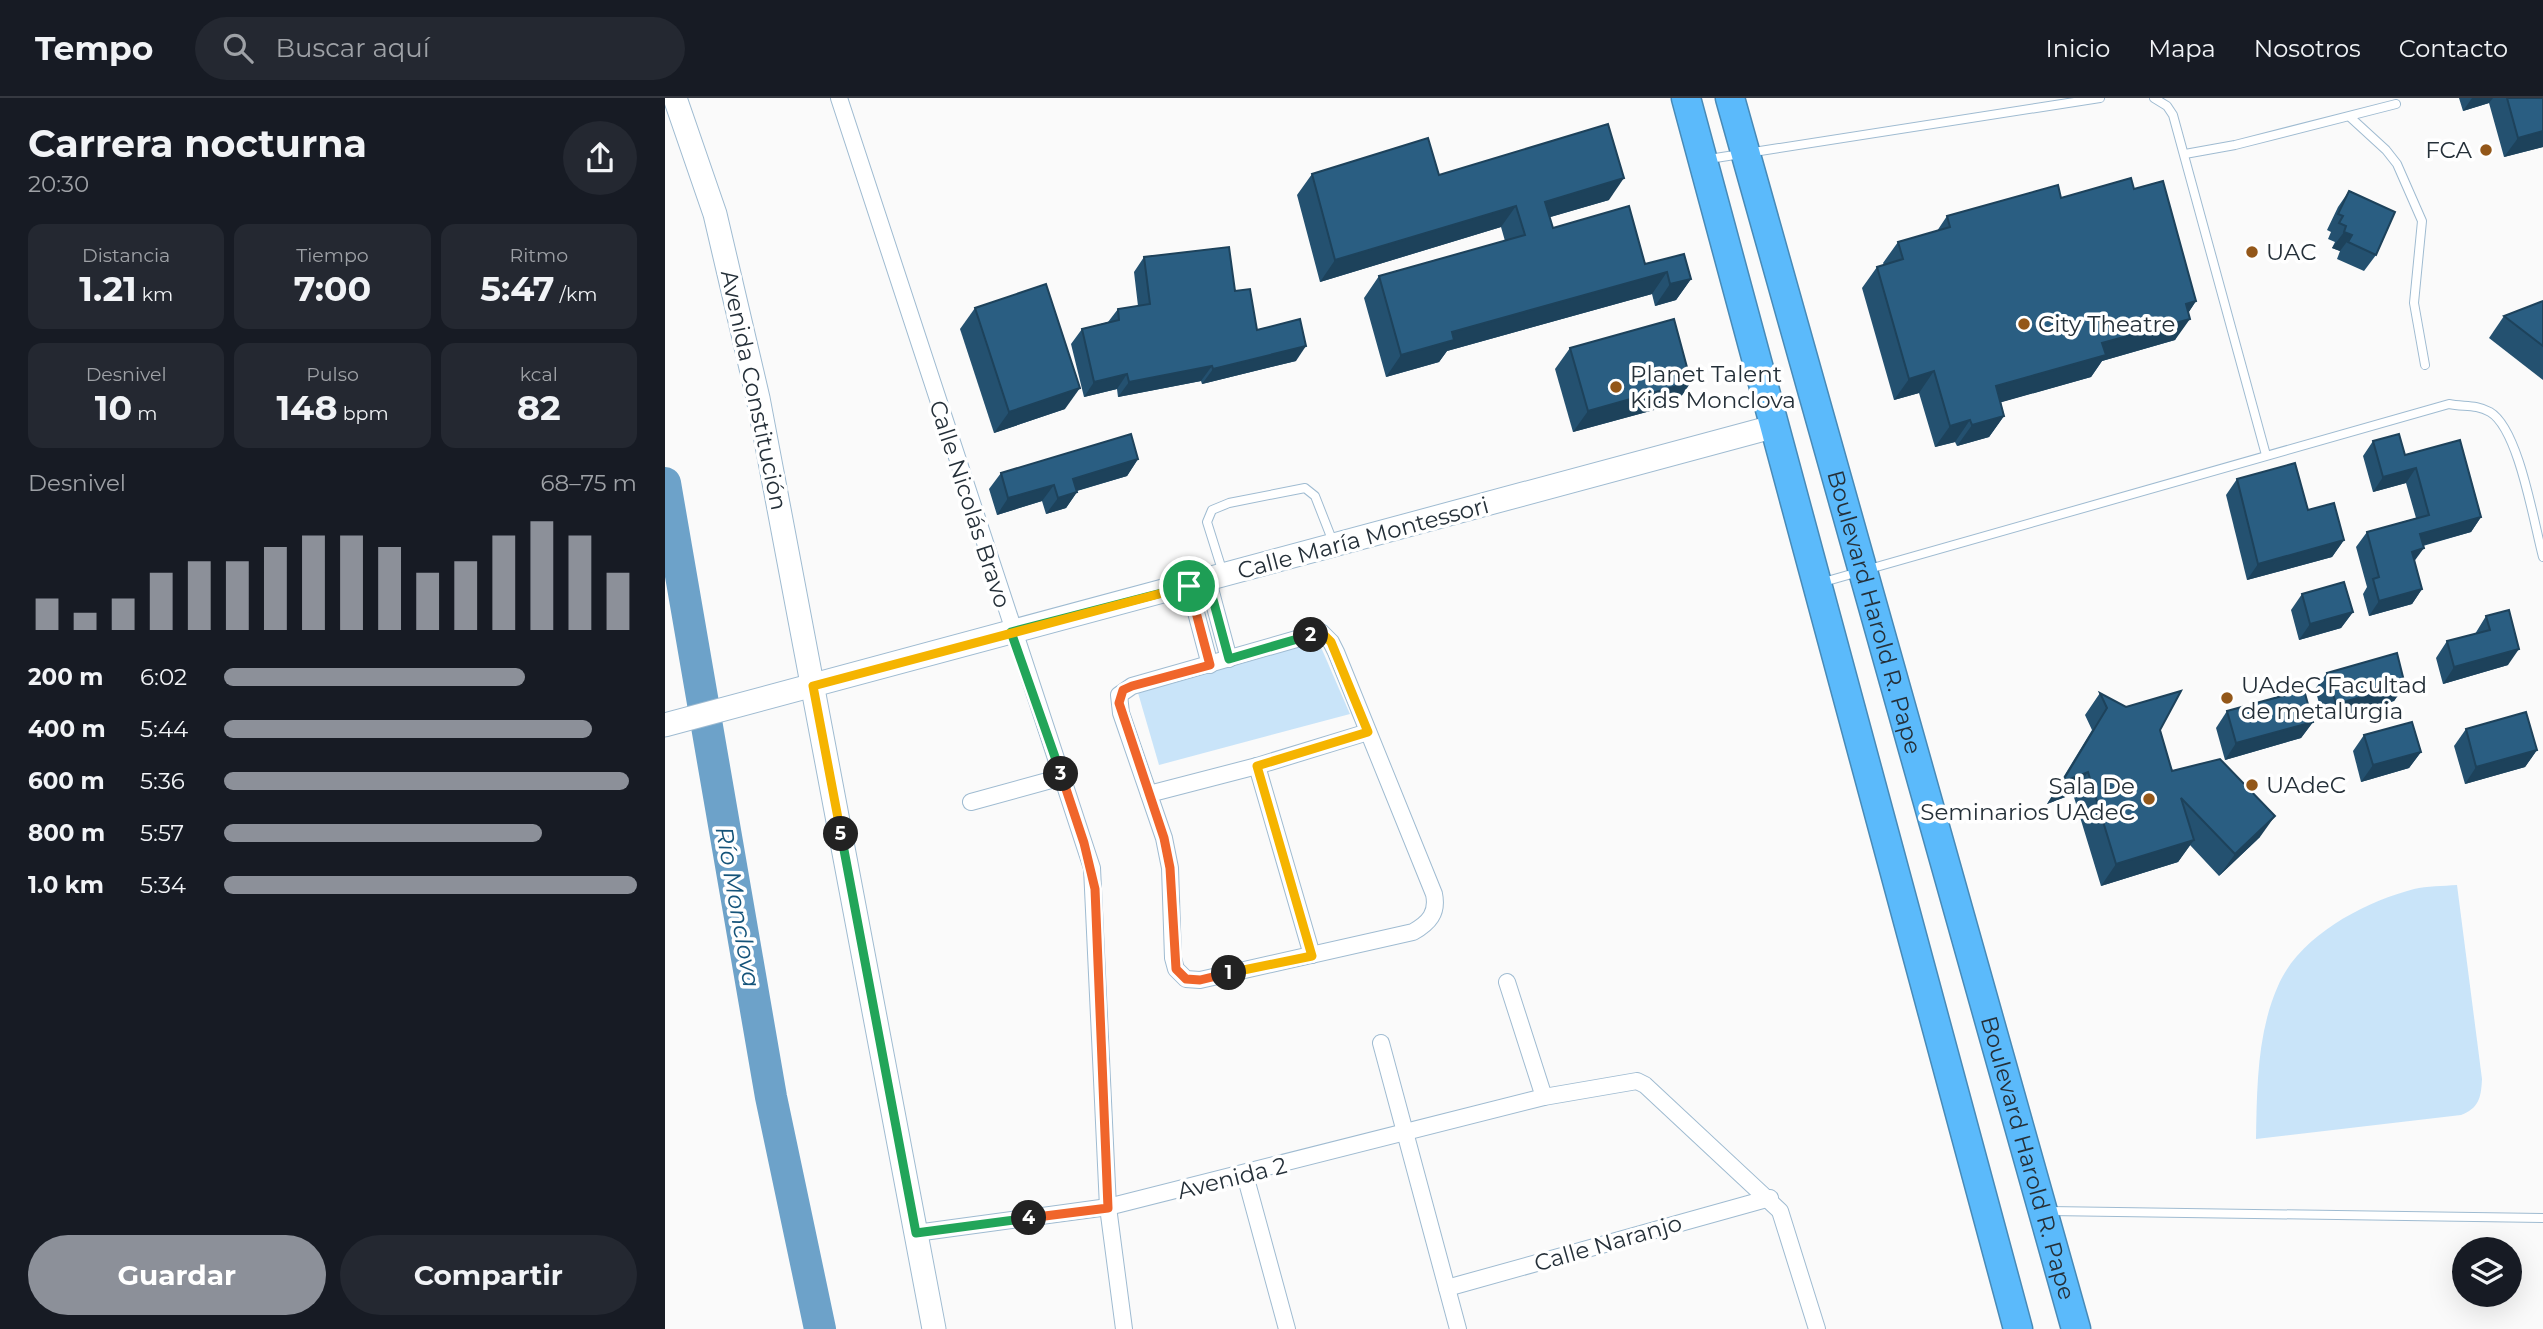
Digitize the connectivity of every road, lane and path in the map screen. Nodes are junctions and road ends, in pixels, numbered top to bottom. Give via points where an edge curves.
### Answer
1 (675, 98) edge
2 (1686, 98) edge
3 (1730, 98) edge
4 (2100, 98) edge
5 (2154, 98) edge
6 (842, 99) edge
7 (2396, 104) dead end
8 (2350, 117) junction
9 (1745, 153) junction
10 (2185, 153) junction
11 (1703, 160) junction
12 (2425, 365) dead end
13 (1776, 426) junction
14 (2266, 454) junction
15 (1334, 545) junction
16 (2543, 557) edge
17 (1862, 572) junction
18 (1207, 581) junction
19 (1818, 584) junction
20 (1011, 632) junction
21 (1229, 659) junction
22 (1210, 665) junction
23 (813, 686) junction
24 (665, 725) edge
25 (1368, 732) junction
26 (1257, 766) junction
27 (1062, 777) junction
28 (1149, 794) junction
29 (971, 802) dead end
30 (1312, 956) junction
31 (1507, 982) dead end
32 (1381, 1043) dead end
33 (1544, 1097) junction
34 (1406, 1135) junction
35 (1245, 1175) junction
36 (1770, 1198) junction
37 (1108, 1208) junction
38 (2045, 1211) junction
39 (2543, 1218) edge
40 (916, 1233) junction
41 (1447, 1288) junction
42 (934, 1329) edge
43 (1124, 1329) edge
44 (1287, 1329) edge
45 (1458, 1329) edge
46 (1817, 1329) edge
47 (2018, 1329) edge
48 (2076, 1329) edge

1 - 23 main road, Avenida Constitución via 715,214 737,301
2 - 11 highway, Boulevard Harold R. Pape
3 - 9 highway, Boulevard Harold R. Pape
4 - 9 lane
5 - 10 lane via 2173,115
6 - 20 street, Calle Nicolás Bravo
7 - 8 lane
8 - 10 lane
8 - 12 lane via 2397,164 2422,221 2414,303
9 - 11 lane
9 - 17 highway, Boulevard Harold R. Pape
10 - 14 lane
11 - 13 highway, Boulevard Harold R. Pape
13 - 15 main road, Calle María Montessori
13 - 19 highway, Boulevard Harold R. Pape
14 - 16 lane via 2449,404 2470,404 2490,411 2502,421 2509,436
14 - 17 lane
15 - 18 main road, Calle María Montessori
15 - 18 lane via 1315,496 1305,488 1229,503 1212,510 1207,522
17 - 19 lane
17 - 38 highway, Boulevard Harold R. Pape
18 - 20 main road, Calle María Montessori
18 - 21 street
18 - 22 street
19 - 47 highway, Boulevard Harold R. Pape
20 - 23 main road, Calle María Montessori
20 - 27 street, Calle Nicolás Bravo
21 - 22 street
21 - 25 street via 1321,632 1336,652
22 - 28 street via 1132,686 1119,695
23 - 24 main road, Calle María Montessori
23 - 40 main road, Avenida Constitución
25 - 26 street
25 - 30 street via 1434,894 1433,915 1413,933
26 - 28 street
26 - 30 street
27 - 29 street
27 - 37 street, Calle Nicolás Bravo via 1095,889
28 - 30 street via 1170,868 1173,958 1179,974 1200,980
31 - 33 street
32 - 34 street
33 - 34 street, Avenida 2
33 - 36 street, Avenida 2 via 1637,1081
34 - 35 street, Avenida 2
34 - 41 street
35 - 37 street, Avenida 2
35 - 44 street
36 - 41 street, Calle Naranjo
36 - 46 street, Avenida 2 via 1787,1224
37 - 40 street, Avenida 2
37 - 43 street, Calle Nicolás Bravo
38 - 39 lane
38 - 48 highway, Boulevard Harold R. Pape
40 - 42 main road, Avenida Constitución
41 - 45 street

